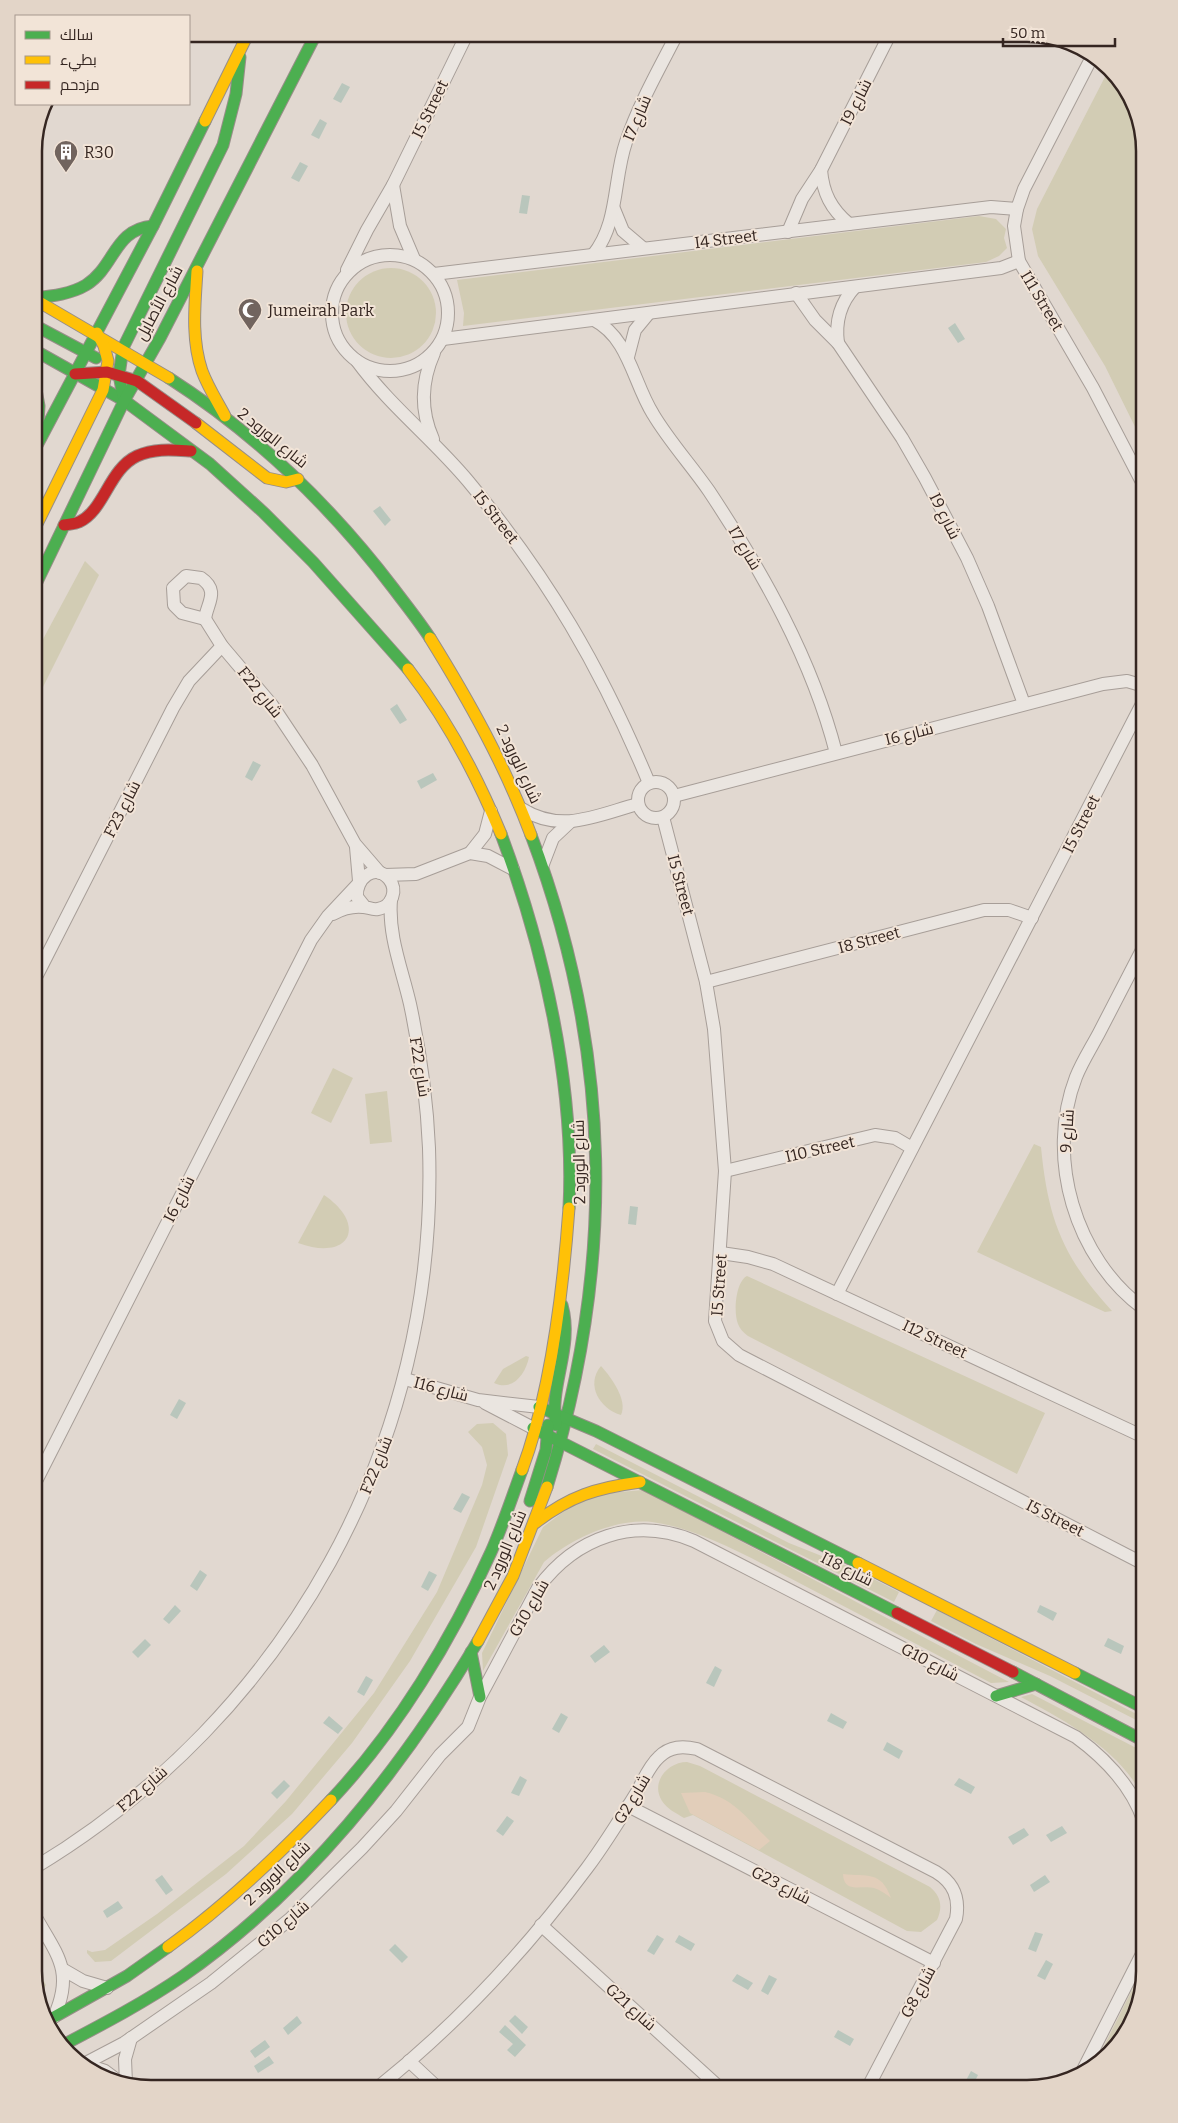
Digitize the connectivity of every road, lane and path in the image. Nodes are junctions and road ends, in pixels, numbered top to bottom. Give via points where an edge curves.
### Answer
1 (244, 43) edge
2 (311, 43) edge
3 (462, 43) edge
4 (672, 43) edge
5 (885, 43) edge
6 (241, 48) junction
7 (1089, 63) edge
8 (821, 170) junction
9 (393, 185) junction
10 (614, 207) junction
11 (1017, 209) junction
12 (849, 224) junction
13 (153, 226) junction
14 (788, 232) junction
15 (643, 248) junction
16 (593, 255) junction
17 (414, 259) junction
18 (1019, 261) junction
19 (197, 265) junction
20 (434, 274) junction
21 (345, 275) junction
22 (855, 287) junction
23 (796, 293) junction
24 (43, 297) edge
25 (43, 303) edge
26 (649, 313) junction
27 (594, 320) junction
28 (43, 330) edge
29 (97, 333) junction
30 (444, 339) junction
31 (838, 343) junction
32 (122, 348) junction
33 (434, 352) junction
34 (86, 353) junction
35 (43, 355) edge
36 (628, 357) junction
37 (120, 361) junction
38 (146, 361) junction
39 (357, 361) junction
40 (107, 367) junction
41 (74, 374) junction
42 (119, 375) junction
43 (137, 381) junction
44 (103, 390) junction
45 (124, 401) junction
46 (229, 423) junction
47 (43, 433) edge
48 (434, 442) junction
49 (192, 451) junction
50 (1136, 471) edge
51 (298, 479) junction
52 (43, 512) edge
53 (64, 525) junction
54 (43, 570) edge
55 (205, 619) dead end
56 (222, 646) junction
57 (1136, 684) edge
58 (1024, 704) junction
59 (1136, 716) edge
60 (836, 753) junction
61 (649, 783) junction
62 (674, 796) junction
63 (638, 804) junction
64 (522, 809) junction
65 (491, 811) junction
66 (663, 817) junction
67 (569, 823) junction
68 (355, 844) junction
69 (470, 853) junction
70 (543, 864) junction
71 (513, 869) junction
72 (383, 874) junction
73 (416, 874) junction
74 (359, 883) junction
75 (391, 899) junction
76 (368, 908) junction
77 (328, 916) junction
78 (1032, 918) junction
79 (392, 937) junction
80 (1136, 961) edge
81 (43, 964) edge
82 (706, 982) junction
83 (912, 1148) junction
84 (725, 1171) junction
85 (721, 1254) junction
86 (837, 1294) junction
87 (559, 1299) junction
88 (1136, 1302) edge
89 (405, 1380) junction
90 (478, 1400) junction
91 (539, 1407) junction
92 (554, 1413) junction
93 (566, 1417) junction
94 (534, 1428) junction
95 (1136, 1434) edge
96 (548, 1435) junction
97 (561, 1442) junction
98 (42, 1469) edge
99 (640, 1482) junction
100 (535, 1523) junction
101 (1136, 1560) edge
102 (500, 1602) junction
103 (471, 1652) junction
104 (1036, 1684) junction
105 (996, 1696) junction
106 (480, 1697) junction
107 (1136, 1704) edge
108 (1105, 1721) junction
109 (1136, 1726) edge
110 (1136, 1737) edge
111 (1136, 1805) edge
112 (628, 1806) junction
113 (42, 1863) edge
114 (956, 1892) joint
115 (541, 1925) junction
116 (42, 1929) edge
117 (934, 1963) junction
118 (1136, 1966) edge
119 (64, 1970) junction
120 (107, 1988) junction
121 (52, 2016) edge
122 (53, 2018) edge
123 (131, 2038) junction
124 (69, 2042) edge
125 (89, 2061) edge
126 (409, 2061) junction
127 (1087, 2062) edge
128 (126, 2077) edge
129 (387, 2080) edge
130 (429, 2080) edge
131 (711, 2080) edge
132 (872, 2080) edge

1 - 6 street
2 - 19 street, شارع الأصايل
3 - 9 street, I5 Street
4 - 10 street, I7 شارع via 626,142
5 - 8 street, I9 شارع
6 - 13 street
6 - 32 street via 236,94 223,145
7 - 11 street, I11 Street via 1024,189
8 - 12 street via 825,195 839,216
8 - 14 street, I9 شارع via 802,199
9 - 17 street via 400,226
9 - 21 street, I5 Street via 366,230
10 - 15 street, I7 شارع via 623,231
10 - 16 street, I7 شارع via 606,235
11 - 12 street, I4 Street via 991,207
11 - 18 street, I11 Street via 1014,226
12 - 14 street, I4 Street
13 - 24 street via 140,226 128,232 107,266 92,282 65,293
13 - 29 street
14 - 15 street, I4 Street
15 - 16 street, I4 Street
16 - 20 street, I4 Street
17 - 20 street
17 - 21 street via 384,254 369,258
18 - 22 street via 1001,268
18 - 50 street, I11 Street via 1093,388
19 - 38 street, شارع الأصايل
19 - 46 street via 194,322 197,356
20 - 30 street via 442,285 449,310
21 - 39 street via 337,287 331,314 338,341
22 - 23 street
22 - 31 street via 840,311
23 - 26 street
23 - 31 street, I9 شارع via 815,320
25 - 29 street, شارع الورود 2
26 - 27 street
26 - 36 street via 635,330
27 - 30 street
27 - 36 street, I7 شارع via 613,333
28 - 34 street
29 - 32 street, شارع الورود 2
29 - 34 street
29 - 40 street via 104,346
30 - 33 street
31 - 58 street, I9 شارع via 902,438 939,503 988,606
32 - 37 street
32 - 38 street, شارع الورود 2
33 - 39 street via 417,365 397,371 376,370
33 - 48 street, I5 Street via 423,398
34 - 40 street
34 - 41 street
35 - 41 street, شارع الورود 2
36 - 60 street, I7 شارع via 648,406 733,527 772,596 816,690
37 - 38 street
37 - 40 street
37 - 42 street
38 - 43 street, شارع الأصايل
38 - 46 street, شارع الورود 2
39 - 48 street, I5 Street via 404,416
40 - 41 street
40 - 42 street
40 - 44 street
41 - 44 street, شارع الورود 2
41 - 47 street
42 - 43 street
42 - 45 street
43 - 45 street, شارع الأصايل
43 - 51 street via 267,478 286,482
44 - 45 street, شارع الورود 2
44 - 52 street
45 - 49 street, شارع الورود 2
45 - 53 street, شارع الأصايل
46 - 51 street, شارع الورود 2
48 - 61 street, I5 Street via 500,521 560,605 600,675
49 - 53 street via 164,448 135,456 111,477 88,517 77,524
49 - 65 street, شارع الورود 2 via 272,519 385,639 441,715
51 - 64 street, شارع الورود 2 via 351,536 412,610 483,726
53 - 54 street, شارع الأصايل
55 - 56 street, F22 شارع
56 - 68 street, F22 شارع via 294,736
56 - 81 street, F23 شارع via 189,681 173,708
57 - 58 street, I6 شارع via 1115,682
58 - 60 street, I6 شارع
59 - 78 street, I5 Street
60 - 62 street, I6 شارع
61 - 62 street via 664,783
61 - 63 street via 639,794
62 - 66 street via 671,811
63 - 66 street via 647,816
63 - 67 street
64 - 67 street via 540,818
64 - 70 street, شارع الورود 2
65 - 69 street via 485,834
65 - 71 street, شارع الورود 2
66 - 82 street, I5 Street
67 - 70 street via 553,838
68 - 72 street, F22 شارع
68 - 74 street, F22 شارع
69 - 71 street via 497,859
69 - 73 street
70 - 93 street, شارع الورود 2 via 579,996 590,1072 597,1166 592,1271 575,1382
71 - 87 street, شارع الورود 2 via 545,979 569,1144 566,1244
72 - 73 street
72 - 74 street via 367,874
72 - 75 street via 392,885
73 - 75 street
74 - 76 street via 357,897
74 - 77 street, I6 شارع
75 - 76 street via 384,907
75 - 79 street, F22 شارع
76 - 77 street via 346,909
76 - 79 street, F22 شارع
77 - 98 street, I6 شارع via 311,940
78 - 82 street, I8 Street via 1009,910 984,910
78 - 83 street, I5 Street
79 - 89 street, F22 شارع via 417,1041 429,1150 430,1194 424,1267
80 - 88 street, شارع 9 via 1076,1077 1065,1126 1064,1151 1074,1210 1085,1237 1099,1263
82 - 84 street, I5 Street via 718,1076
83 - 84 street, I10 Street via 895,1138 875,1136
83 - 86 street, I5 Street
84 - 85 street, I5 Street
85 - 86 street, I12 Street via 767,1262
85 - 101 street, I5 Street via 715,1321 730,1349
86 - 95 street, I12 Street
87 - 91 street, شارع الورود 2
87 - 92 street via 567,1323
89 - 90 street, I16 شارع
89 - 113 street, F22 شارع via 383,1448 344,1539 310,1598 272,1652 208,1728 160,1774 109,1817
90 - 91 street, I16 شارع
90 - 94 street, I16 شارع
91 - 92 street, I18 شارع
91 - 94 street, شارع الورود 2
91 - 96 street via 548,1420
92 - 93 street, I18 شارع
92 - 97 street
93 - 97 street, شارع الورود 2
93 - 107 street, I18 شارع
94 - 96 street, I18 شارع
94 - 120 street, شارع الورود 2 via 509,1508 469,1600 391,1727 331,1801 268,1864 200,1923
96 - 97 street, I18 شارع
96 - 102 street via 531,1500 506,1565
97 - 99 street, I18 شارع
97 - 100 street, شارع الورود 2
99 - 100 street via 582,1492 559,1504
99 - 104 street, I18 شارع
100 - 102 street, شارع الورود 2
102 - 103 street, شارع الورود 2
103 - 106 street
103 - 124 street, شارع الورود 2 via 432,1717 384,1784 347,1828 289,1887 183,1975 112,2020
104 - 105 street
104 - 108 street, I18 شارع
105 - 106 street, G10 شارع via 694,1541 666,1532 635,1530 592,1541 557,1566 538,1588
105 - 111 street, G10 شارع via 1076,1737 1097,1752 1115,1771
106 - 123 street, G10 شارع via 468,1727 327,1885 252,1952
108 - 109 street
108 - 110 street, I18 شارع
112 - 114 street, G2 شارع via 657,1758 674,1748 698,1749 936,1872
112 - 115 street, G2 شارع via 593,1860
112 - 117 street, G23 شارع
114 - 117 street, G8 شارع via 956,1919
115 - 126 street, G2 شارع via 477,1996
115 - 131 street, G21 شارع
116 - 119 street
117 - 132 street, G8 شارع
118 - 127 street
119 - 120 street via 83,1981
119 - 121 street via 63,1992
120 - 122 street, شارع الورود 2
123 - 125 street, G10 شارع
123 - 128 street via 125,2059
126 - 129 street, G2 شارع
126 - 130 street

